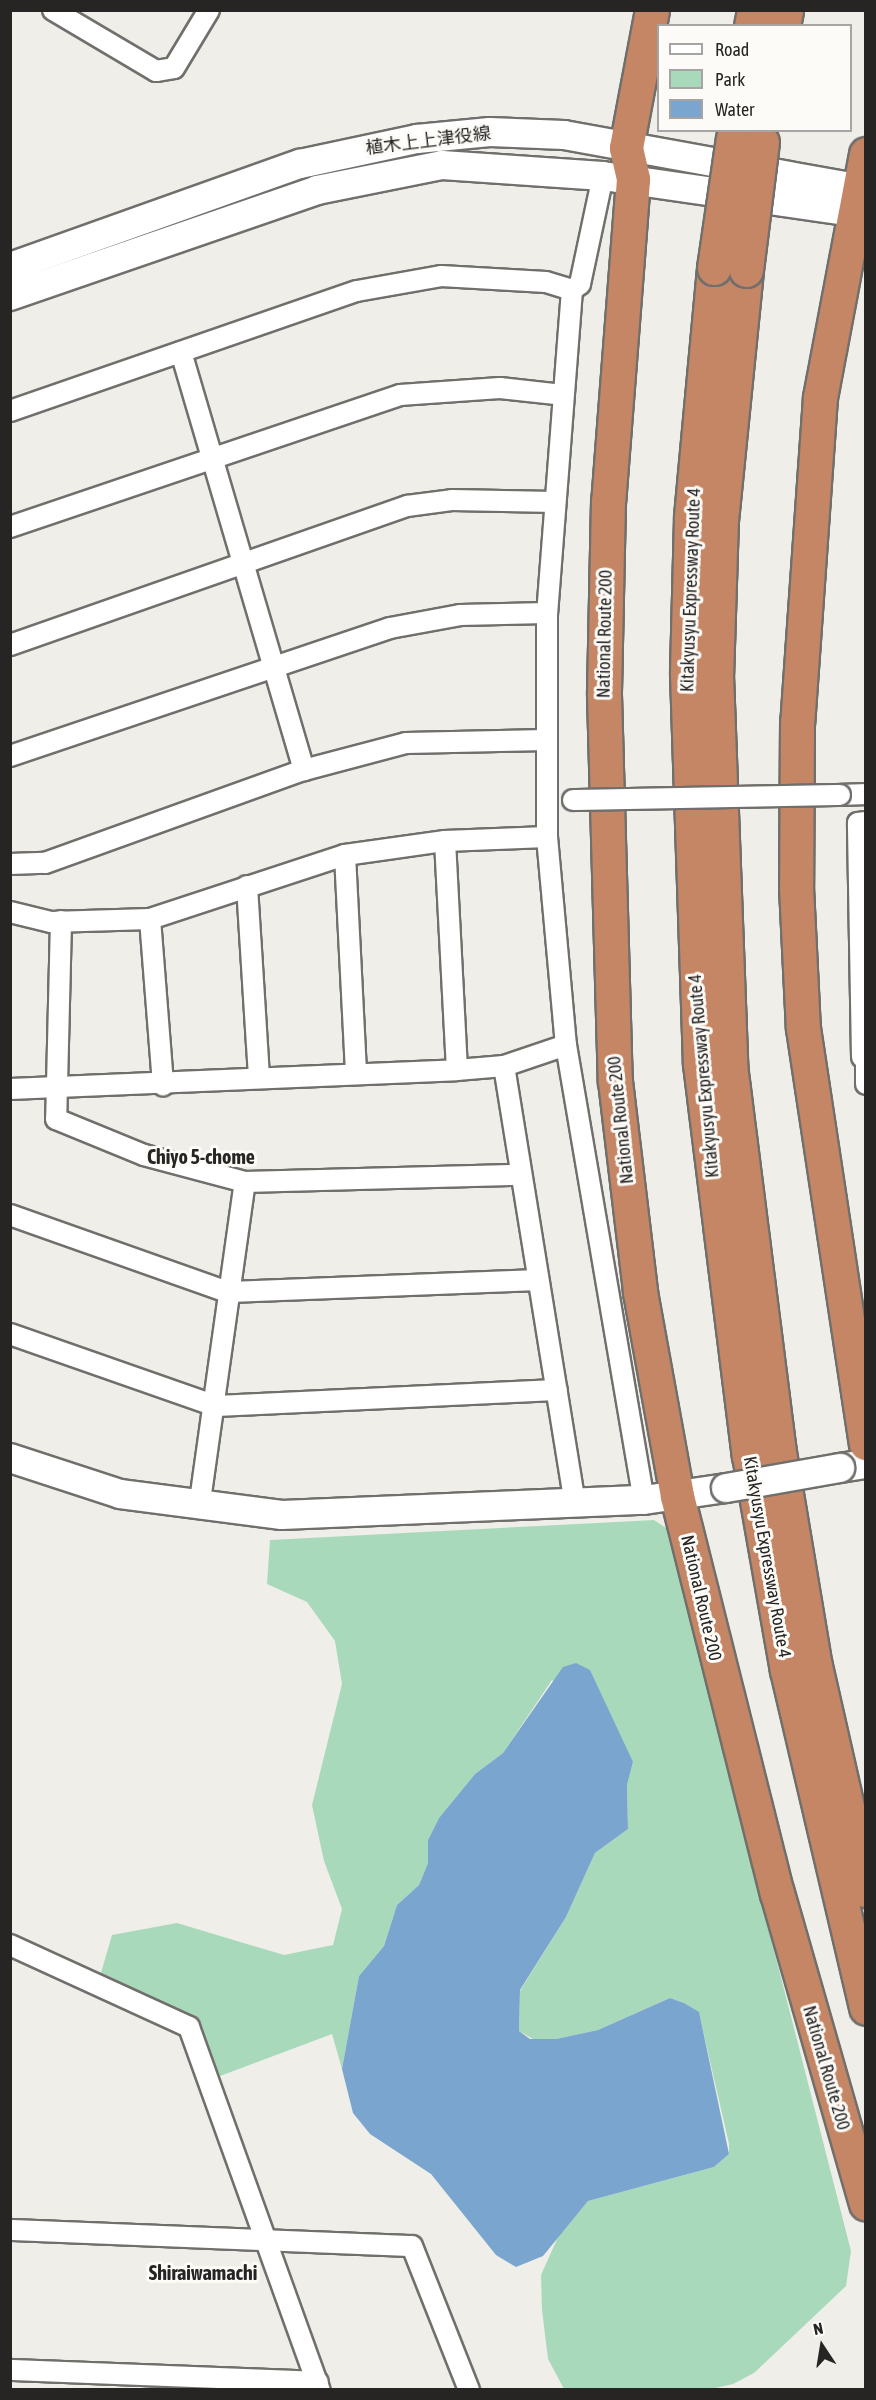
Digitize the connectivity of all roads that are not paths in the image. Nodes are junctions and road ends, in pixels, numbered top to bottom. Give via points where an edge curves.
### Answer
1 (53, 10) edge
2 (209, 10) edge
3 (652, 10) edge
4 (748, 135) edge
5 (626, 148) junction
6 (866, 154) edge
7 (618, 177) junction
8 (861, 201) edge
9 (10, 267) edge
10 (572, 290) junction
11 (10, 296) edge
12 (181, 352) junction
13 (563, 394) junction
14 (10, 411) edge
15 (214, 455) junction
16 (555, 502) junction
17 (10, 527) edge
18 (242, 561) junction
19 (547, 613) junction
20 (10, 645) edge
21 (270, 666) junction
22 (546, 740) junction
23 (10, 756) edge
24 (304, 770) junction
25 (866, 794) edge
26 (546, 799) junction
27 (866, 822) edge
28 (547, 837) junction
29 (445, 841) junction
30 (345, 855) junction
31 (10, 864) edge
32 (247, 886) junction
33 (10, 912) edge
34 (150, 919) junction
35 (61, 921) junction
36 (566, 1045) junction
37 (864, 1057) edge
38 (504, 1066) junction
39 (457, 1070) junction
40 (356, 1074) junction
41 (259, 1076) junction
42 (866, 1084) edge
43 (163, 1085) junction
44 (54, 1087) junction
45 (10, 1089) edge
46 (520, 1174) junction
47 (245, 1182) junction
48 (10, 1215) edge
49 (535, 1280) junction
50 (227, 1292) junction
51 (10, 1334) edge
52 (557, 1390) junction
53 (216, 1406) junction
54 (866, 1443) edge
55 (10, 1458) edge
56 (853, 1466) edge
57 (677, 1496) junction
58 (574, 1500) junction
59 (644, 1500) junction
60 (199, 1508) junction
61 (866, 1890) edge
62 (10, 1945) edge
63 (866, 2008) edge
64 (866, 2204) edge
65 (10, 2230) edge
66 (269, 2242) junction
67 (10, 2370) edge
68 (319, 2386) edge
69 (468, 2390) edge

1 - 2 street via 156,71 174,68
3 - 5 highway, National Route 200
4 - 61 highway, Kitakyusyu Expressway Route 4, bridge via 746,270 721,519 716,675 730,1065 778,1446 815,1666
4 - 63 highway, Kitakyusyu Expressway Route 4, bridge via 714,268 691,518 687,674 700,1064 751,1466 787,1670
5 - 7 highway, National Route 200
5 - 8 main road, 植木上上津役線
5 - 9 main road, 植木上上津役線 via 564,135 490,132 358,149 300,164
6 - 8 highway
7 - 8 main road, 植木上上津役線
7 - 10 street via 580,284
7 - 11 main road, 植木上上津役線 via 442,165 379,174 189,232
7 - 57 highway, National Route 200 via 608,501 606,895 616,1092 640,1292
8 - 54 highway via 820,397 797,722 796,887 805,1040
10 - 12 street via 546,282 441,276 357,291
10 - 13 street
12 - 14 street
12 - 15 street
13 - 15 street via 500,388 400,395
13 - 16 street
15 - 17 street
15 - 18 street
16 - 18 street via 452,500 407,506
16 - 19 street
18 - 20 street
18 - 21 street
19 - 21 street via 460,615 390,628
19 - 22 street
21 - 23 street
21 - 24 street
22 - 24 street via 406,743
22 - 26 street
24 - 31 street via 45,863
25 - 26 street, bridge
26 - 28 street
27 - 37 street via 858,823
28 - 29 street
28 - 36 street
29 - 30 street
29 - 39 street
30 - 32 street
30 - 40 street
32 - 34 street
32 - 41 street
33 - 35 street
34 - 35 street
34 - 43 street
35 - 44 street
36 - 38 street
36 - 59 street
37 - 42 street
38 - 39 street
38 - 46 street
39 - 40 street
40 - 41 street
41 - 43 street
43 - 44 street
44 - 45 street
44 - 47 street via 56,1119 144,1155
46 - 47 street
46 - 49 street
47 - 50 street
48 - 50 street
49 - 50 street
49 - 52 street
50 - 53 street
51 - 53 street
52 - 53 street
52 - 58 street
53 - 60 street
55 - 60 main road via 120,1494
56 - 57 main road, bridge
57 - 59 main road
57 - 64 highway, National Route 200 via 777,1893
58 - 59 main road
58 - 60 main road via 282,1515
62 - 66 street via 189,2027
65 - 66 street
66 - 68 street
66 - 69 street via 412,2246
67 - 68 street

